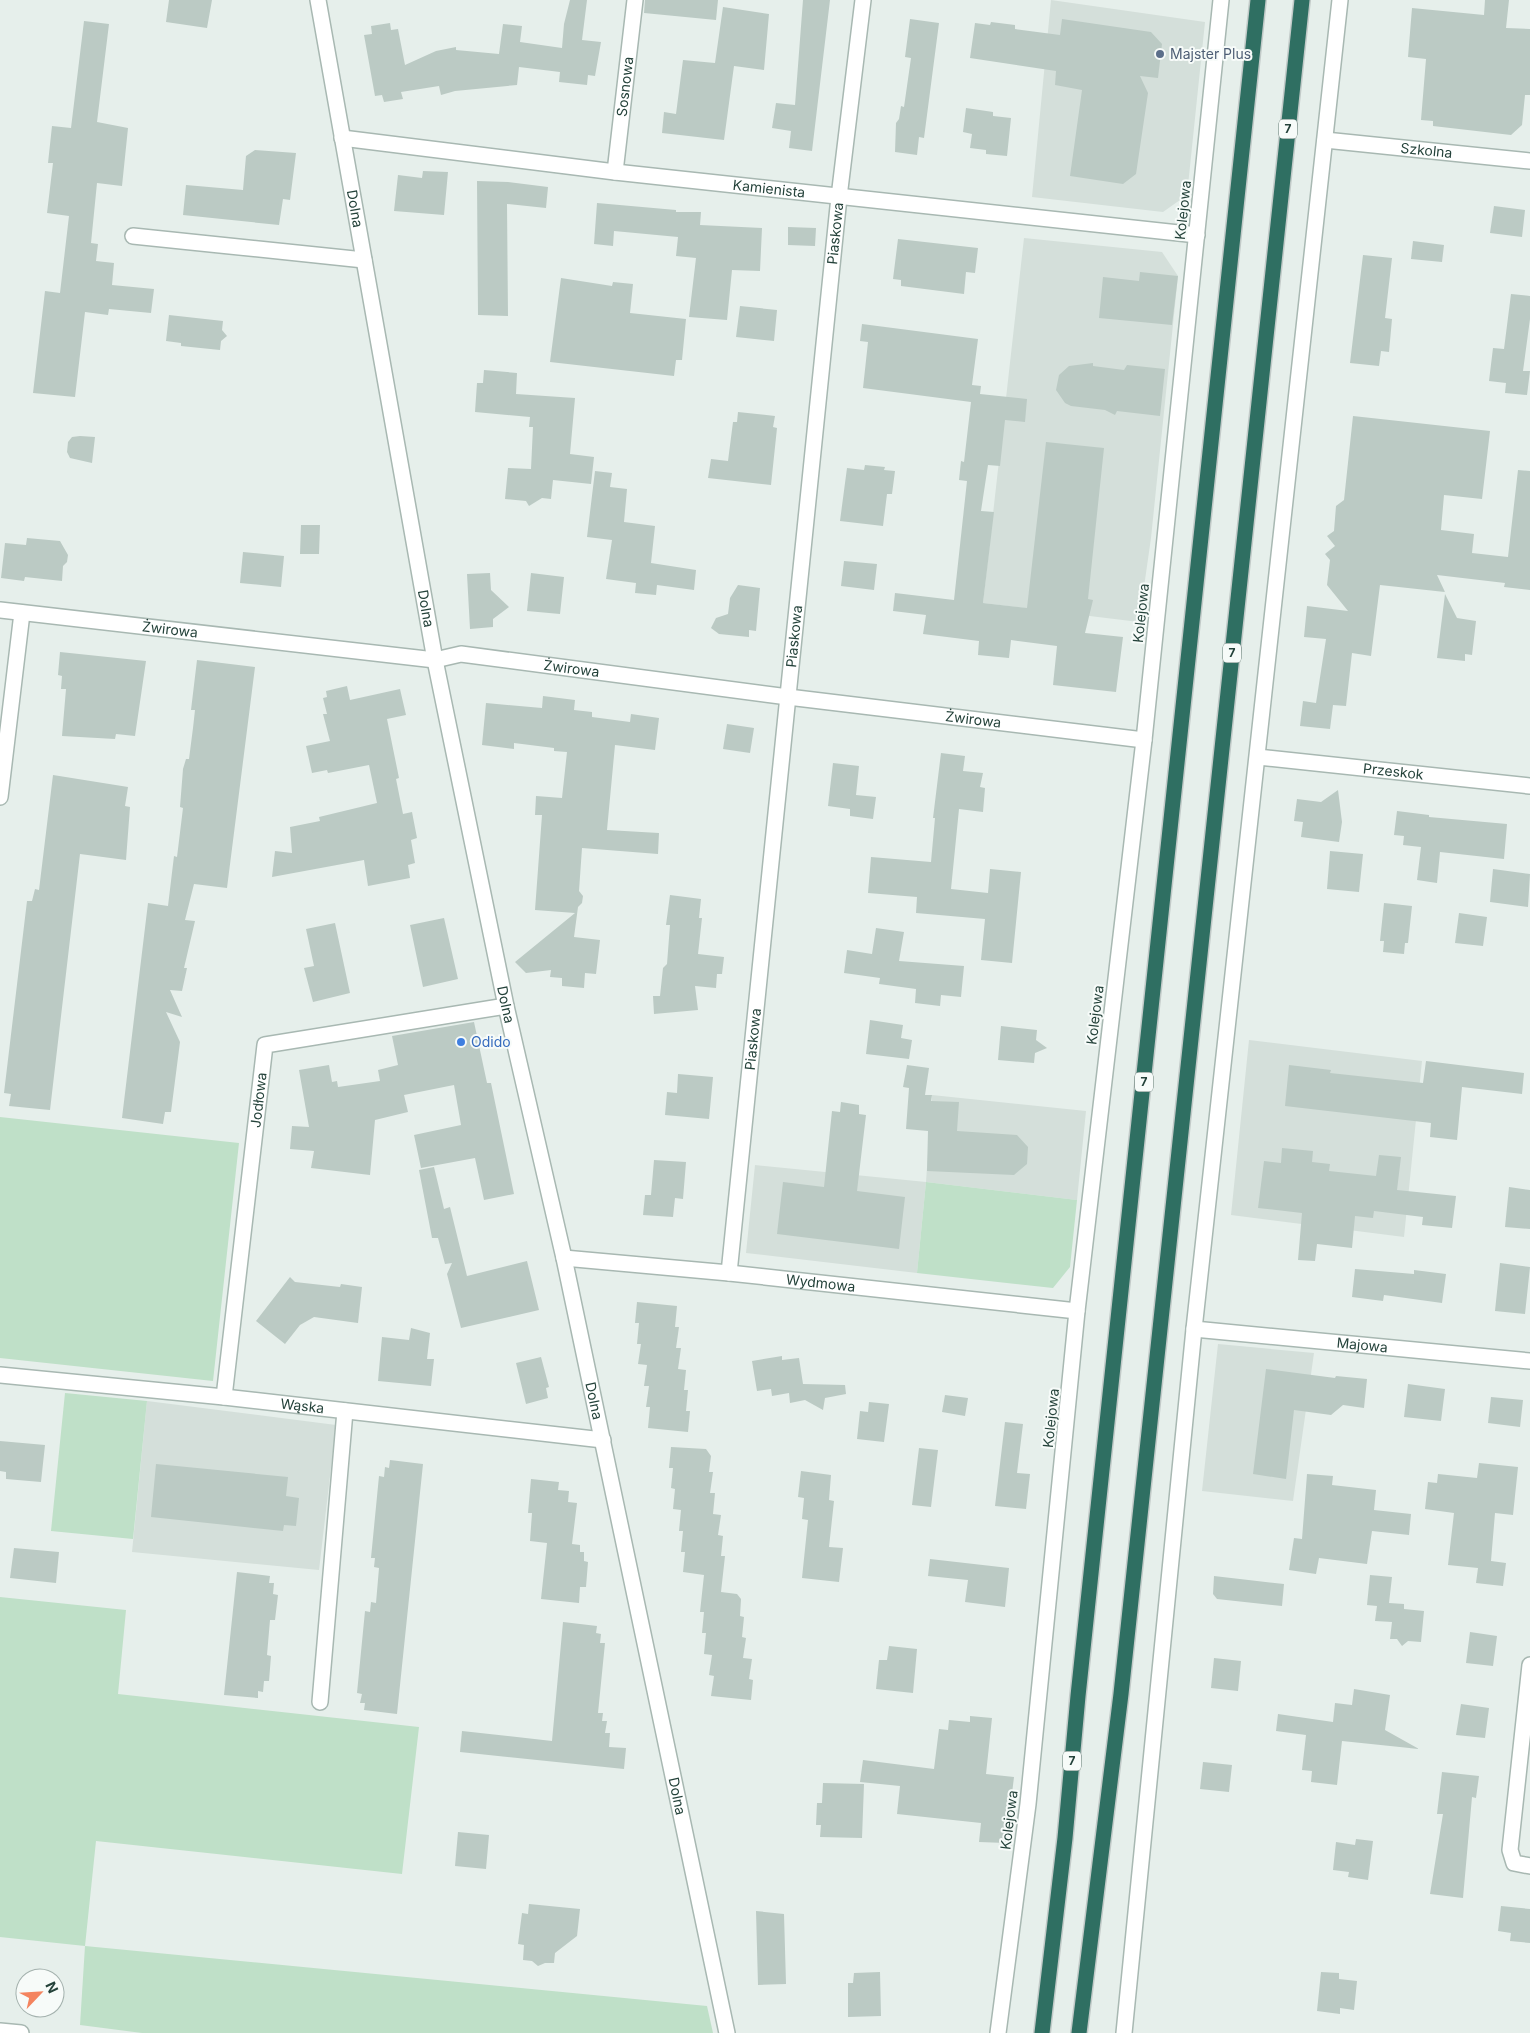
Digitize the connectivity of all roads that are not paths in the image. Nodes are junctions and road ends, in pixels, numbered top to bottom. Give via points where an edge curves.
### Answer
1 (318, 0) edge
2 (635, 0) edge
3 (863, 0) edge
4 (1221, 0) edge
5 (1258, 0) edge
6 (1302, 0) edge
7 (1340, 0) edge
8 (342, 138) junction
9 (1325, 140) junction
10 (1530, 162) edge
11 (615, 172) junction
12 (839, 197) junction
13 (1197, 235) junction
14 (133, 236) dead end
15 (364, 260) junction
16 (0, 610) edge
17 (22, 613) junction
18 (435, 660) junction
19 (788, 697) junction
20 (1144, 740) junction
21 (1258, 758) junction
22 (1530, 786) edge
23 (0, 797) edge
24 (506, 1006) junction
25 (564, 1258) junction
26 (729, 1272) junction
27 (1076, 1311) junction
28 (1194, 1329) junction
29 (1530, 1361) edge
30 (0, 1375) edge
31 (224, 1397) junction
32 (345, 1411) junction
33 (603, 1440) junction
34 (1530, 1665) edge
35 (320, 1702) dead end
36 (1530, 1866) edge
37 (0, 2031) edge
38 (21, 2033) edge
39 (727, 2033) edge
40 (998, 2033) edge
41 (1042, 2033) edge
42 (1079, 2033) edge
43 (1124, 2033) edge

1 - 8 street, Dolna
2 - 11 street, Sosnowa
3 - 12 street, Piaskowa
4 - 13 street, Kolejowa
5 - 41 highway, 7
6 - 42 highway, 7 via 1121,1694
7 - 9 street
8 - 11 street, Kamienista
8 - 15 street, Dolna
9 - 10 street, Szkolna
9 - 21 street
11 - 12 street, Kamienista
12 - 13 street, Kamienista
12 - 19 street, Piaskowa
13 - 20 street, Kolejowa
14 - 15 street
15 - 18 street, Dolna
16 - 17 street, Żwirowa
17 - 18 street, Żwirowa
17 - 23 street
18 - 19 street, Żwirowa via 461,654
18 - 24 street, Dolna
19 - 20 street, Żwirowa
19 - 26 street, Piaskowa
20 - 27 street, Kolejowa
21 - 22 street, Przeskok
21 - 28 street
24 - 25 street, Dolna
24 - 31 street, Jodłowa via 265,1045
25 - 26 street, Wydmowa
25 - 33 street, Dolna
26 - 27 street, Wydmowa
27 - 40 street, Kolejowa via 1028,1804
28 - 29 street, Majowa
28 - 43 street
30 - 31 street, Wąska
31 - 32 street, Wąska
32 - 33 street, Wąska
32 - 35 street
33 - 39 street, Dolna
34 - 36 street via 1510,1850 1514,1863
37 - 38 street

